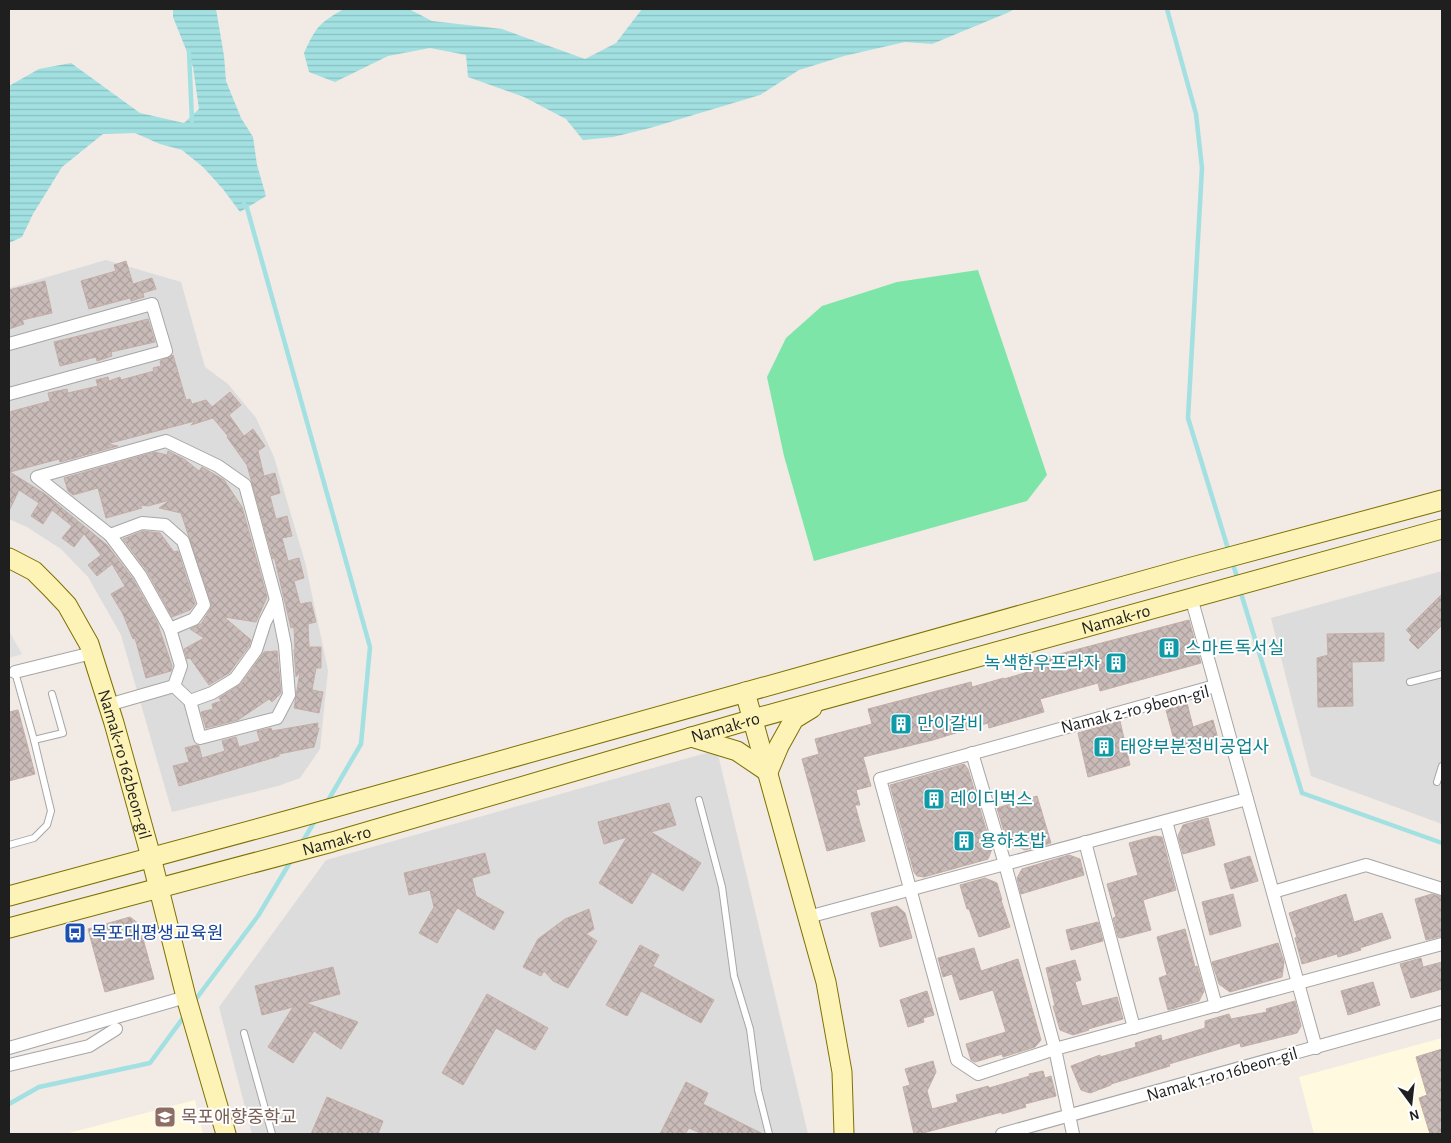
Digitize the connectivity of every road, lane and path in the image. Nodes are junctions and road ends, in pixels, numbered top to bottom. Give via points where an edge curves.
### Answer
1 (9, 344) edge
2 (9, 394) edge
3 (1442, 500) edge
4 (1442, 529) edge
5 (110, 535) junction
6 (9, 558) edge
7 (1197, 596) junction
8 (276, 600) junction
9 (170, 629) junction
10 (92, 653) junction
11 (12, 673) edge
12 (1442, 674) edge
13 (1410, 682) dead end
14 (174, 686) junction
15 (1215, 686) junction
16 (745, 692) junction
17 (52, 694) dead end
18 (828, 698) junction
19 (190, 701) junction
20 (108, 705) junction
21 (753, 719) junction
22 (691, 737) junction
23 (34, 740) junction
24 (972, 752) junction
25 (1442, 766) edge
26 (768, 772) junction
27 (1437, 782) dead end
28 (1247, 799) junction
29 (699, 800) dead end
30 (1166, 821) junction
31 (1085, 842) junction
32 (9, 845) edge
33 (151, 858) junction
34 (1005, 864) junction
35 (158, 888) junction
36 (911, 889) junction
37 (1442, 889) edge
38 (1273, 892) junction
39 (9, 896) edge
40 (808, 917) junction
41 (9, 928) edge
42 (1442, 944) edge
43 (1298, 983) junction
44 (186, 1000) junction
45 (1216, 1006) junction
46 (1442, 1012) edge
47 (1134, 1028) junction
48 (116, 1029) dead end
49 (244, 1033) dead end
50 (9, 1048) edge
51 (1316, 1048) junction
52 (1055, 1050) junction
53 (9, 1066) edge
54 (1068, 1117) junction
55 (226, 1134) edge
56 (272, 1134) edge
57 (769, 1134) edge
58 (844, 1134) edge
59 (1002, 1134) edge
60 (1073, 1134) edge

1 - 2 street via 152,304 166,351
3 - 16 street, Namak-ro
4 - 7 street, Namak-ro
5 - 8 street via 37,477 166,442 218,466 245,485
5 - 9 street via 140,575
5 - 9 street via 142,523 165,525 183,541 204,605 194,620
6 - 10 street, Namak-ro 162beon-gil via 34,571 62,599
7 - 15 street
7 - 18 street, Namak-ro
8 - 19 street via 256,650 235,679
8 - 19 street via 285,645 289,695 277,718 200,738
9 - 14 street via 181,666
10 - 11 street
10 - 20 street, Namak-ro 162beon-gil
11 - 23 lane
12 - 13 lane
14 - 19 street
14 - 20 street
15 - 24 street, Namak 2-ro 9beon-gil
15 - 28 street, Namak 2-ro 9beon-gil
16 - 21 street
16 - 33 street, Namak-ro
17 - 23 lane via 63,733
18 - 21 street, Namak-ro
18 - 26 street via 794,719
20 - 33 street, Namak-ro 162beon-gil
21 - 22 street, Namak-ro
21 - 26 street
22 - 26 street via 737,751
22 - 35 street, Namak-ro via 332,842
23 - 32 lane via 51,811 47,825 34,838
24 - 34 street
24 - 36 street, Namak 2-ro 9beon-gil via 880,779
25 - 27 lane
26 - 40 street
28 - 30 street
28 - 38 street, Namak 2-ro 9beon-gil
29 - 57 lane via 722,887 734,976 750,1029 758,1090
30 - 31 street
30 - 45 street
31 - 34 street
31 - 47 street
33 - 35 street, Namak-ro 162beon-gil
33 - 39 street, Namak-ro
34 - 36 street
34 - 52 street
35 - 41 street, Namak-ro
35 - 44 street, Namak-ro 162beon-gil
36 - 40 street
36 - 52 street, Namak 2-ro 9beon-gil via 957,1060 978,1074
37 - 38 street via 1366,865
38 - 43 street, Namak 2-ro 9beon-gil
40 - 58 street via 838,1043
42 - 43 street, Namak 2-ro 9beon-gil
43 - 45 street, Namak 2-ro 9beon-gil
43 - 51 street
44 - 50 street
44 - 55 street, Namak-ro 162beon-gil
45 - 47 street, Namak 2-ro 9beon-gil
46 - 51 street, Namak 1-ro 16beon-gil
47 - 52 street, Namak 2-ro 9beon-gil
48 - 53 street via 89,1046
49 - 56 lane
51 - 54 street, Namak 1-ro 16beon-gil
52 - 54 street
54 - 59 street, Namak 1-ro 16beon-gil
54 - 60 street

